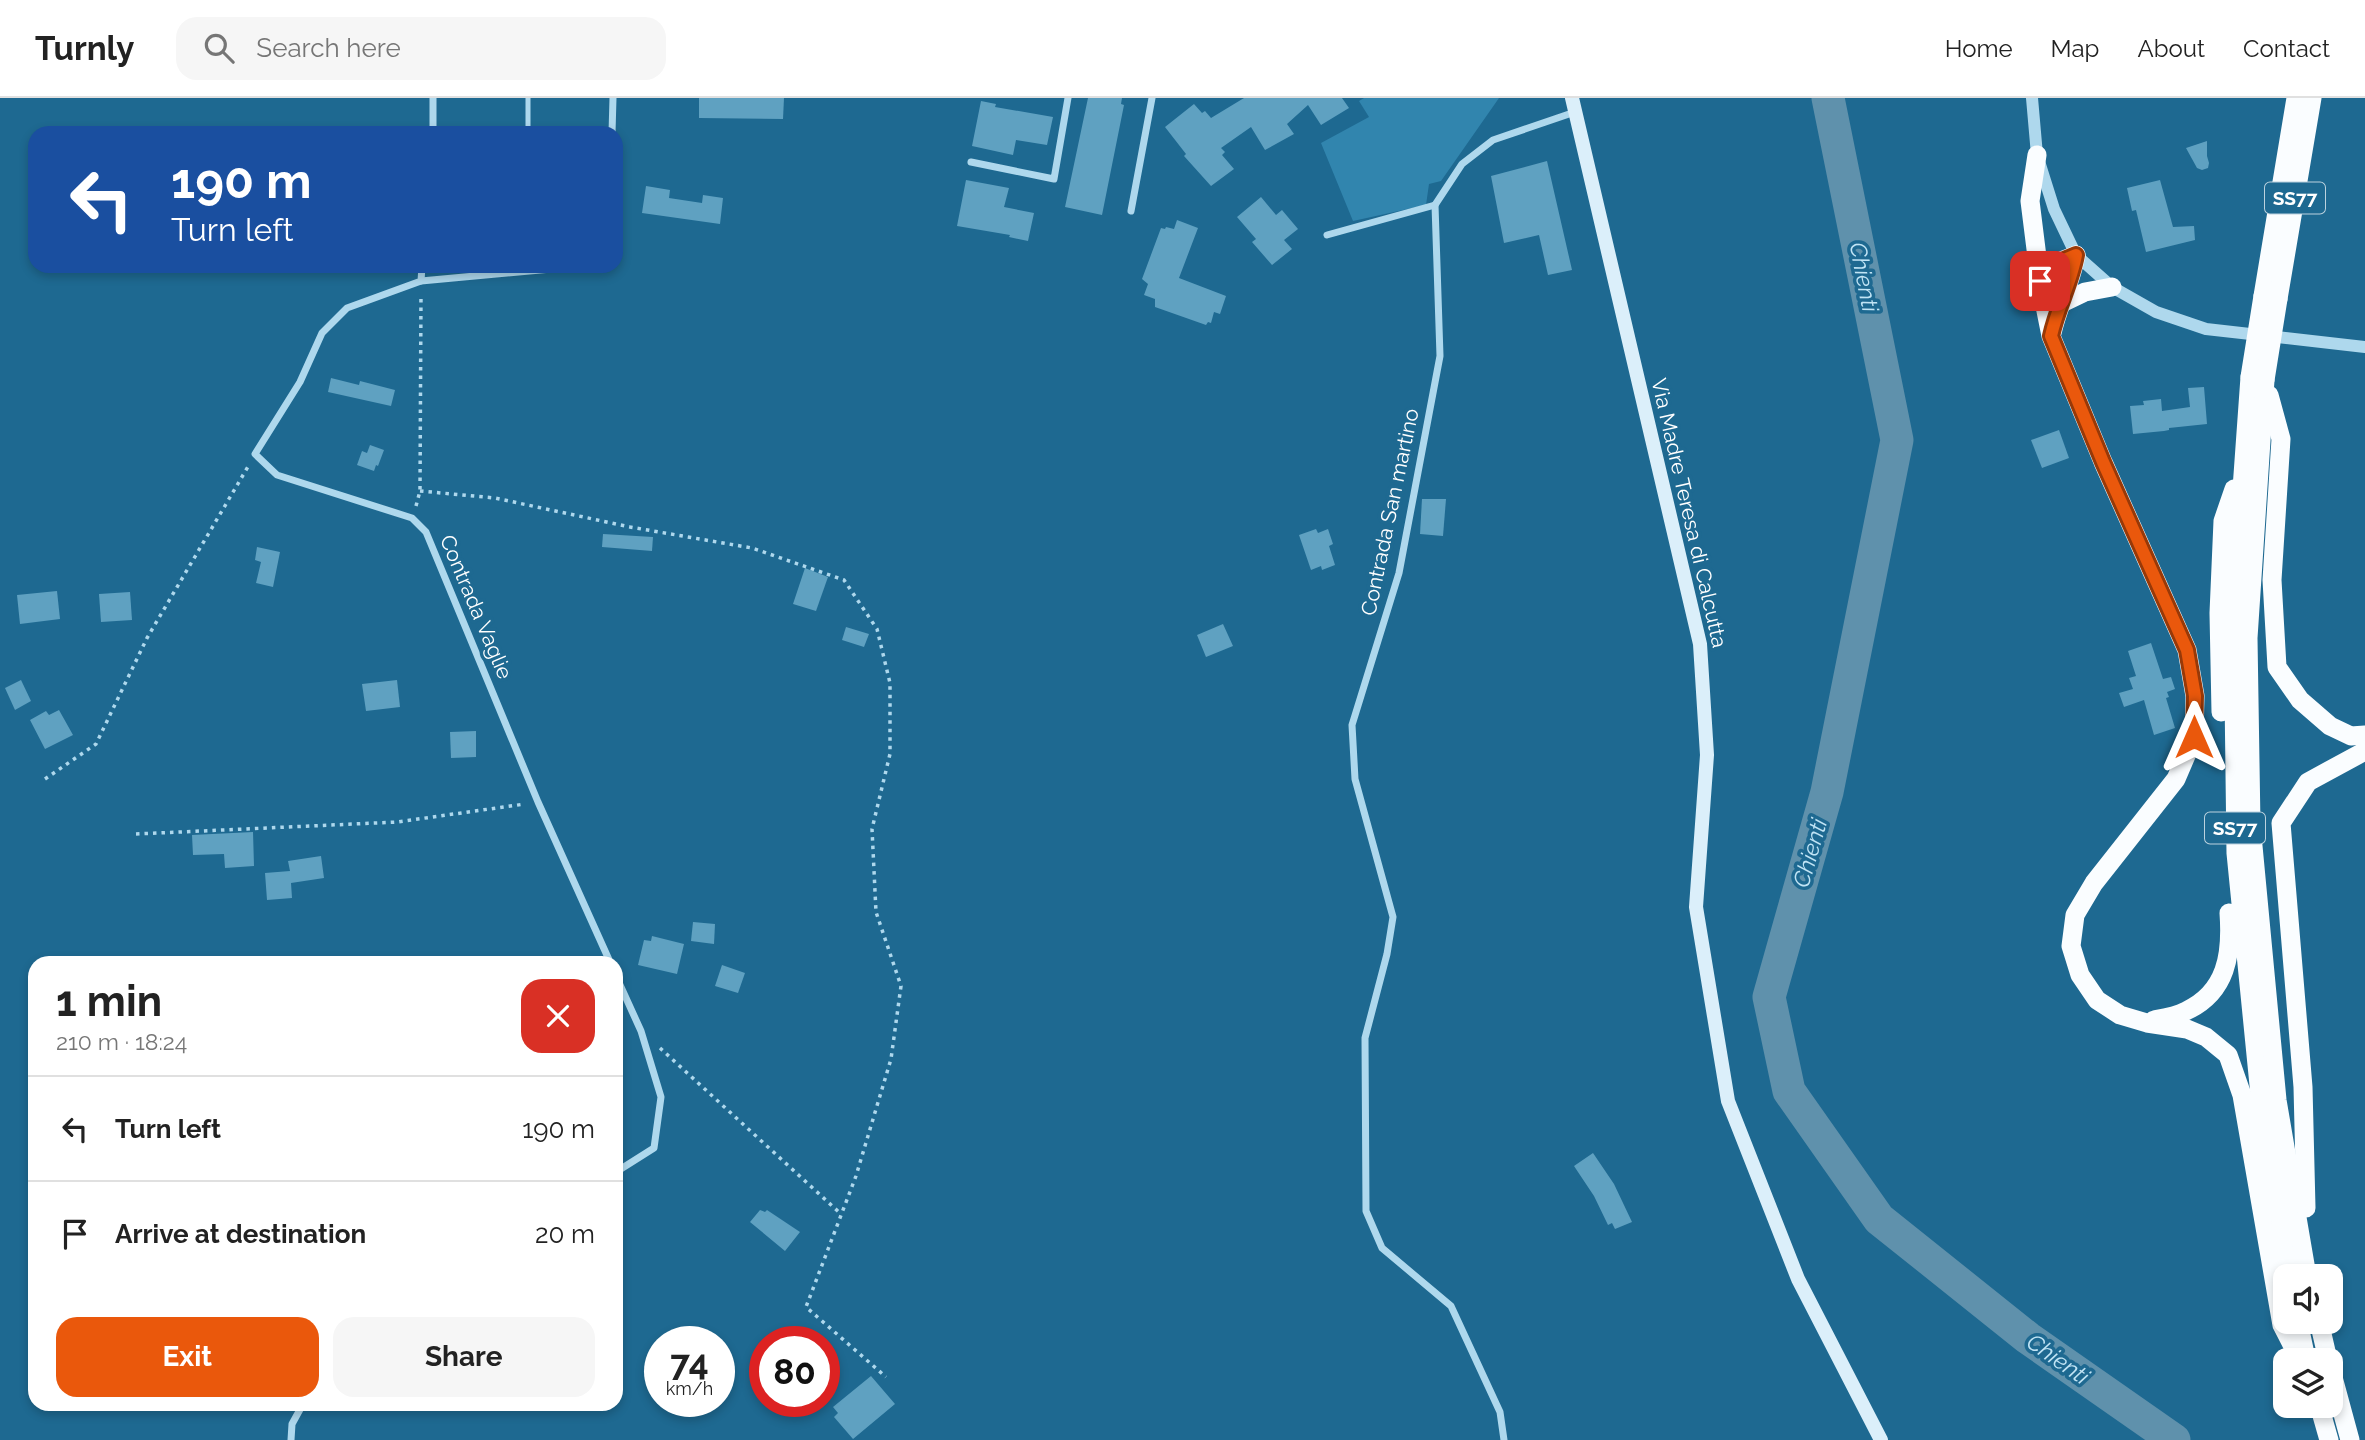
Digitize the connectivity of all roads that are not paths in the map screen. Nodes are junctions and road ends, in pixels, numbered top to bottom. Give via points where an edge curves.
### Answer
1 (433, 98) edge
2 (528, 98) edge
3 (612, 98) edge
4 (1068, 98) edge
5 (1152, 98) edge
6 (2032, 98) edge
7 (2296, 98) edge
8 (2312, 98) edge
9 (1574, 105) edge
10 (433, 126) edge
11 (528, 126) edge
12 (612, 126) edge
13 (2036, 155) junction
14 (971, 162) dead end
15 (1435, 205) junction
16 (1131, 211) dead end
17 (1327, 235) dead end
18 (2076, 255) junction
19 (422, 273) edge
20 (508, 273) edge
21 (421, 281) junction
22 (2040, 281) junction
23 (2112, 287) junction
24 (2271, 298) junction
25 (2062, 303) junction
26 (2051, 336) junction
27 (2365, 347) edge
28 (2257, 379) junction
29 (2244, 462) junction
30 (2365, 735) edge
31 (2365, 751) edge
32 (607, 956) edge
33 (623, 991) edge
34 (2147, 1023) junction
35 (623, 1168) edge
36 (2288, 1264) edge
37 (2306, 1264) edge
38 (2308, 1264) edge
39 (2294, 1348) edge
40 (299, 1411) edge
41 (2328, 1418) edge
42 (2333, 1418) edge
43 (291, 1440) edge
44 (1504, 1440) edge
45 (1881, 1440) edge
46 (2329, 1440) edge
47 (2350, 1440) edge

1 - 10 street
2 - 11 lane
3 - 12 street
4 - 14 street via 1054,179
5 - 16 street
6 - 13 street
7 - 24 highway, SS77
8 - 24 highway, SS77
9 - 15 street via 1493,140 1462,164
9 - 45 main road, Via Madre Teresa di Calcutta via 1700,644 1707,755 1696,907 1728,1101 1798,1279
13 - 18 street
13 - 22 highway via 2030,201
15 - 17 street
15 - 44 street, Contrada San martino via 1438,368 1399,573 1352,725 1355,779 1393,917 1365,1038 1366,1210 1382,1248 1451,1306 1500,1412
18 - 22 highway via 2052,265
18 - 23 street
18 - 25 highway
19 - 21 street
20 - 21 street
21 - 32 street, Contrada Vaglie via 347,308 322,333 300,382 255,454 277,475 412,518 426,532
22 - 26 highway
23 - 25 highway
23 - 27 street via 2155,312 2206,329
24 - 28 highway, SS77, bridge
25 - 26 highway
26 - 34 highway via 2187,650 2195,696 2194,737 2176,779 2094,883 2075,915 2071,946 2080,975 2097,1000 2120,1015
28 - 29 highway, SS77
28 - 30 highway via 2281,439 2272,580 2277,667 2300,700 2329,726 2351,736
28 - 37 highway, SS77 via 2248,638 2251,825 2277,1100
29 - 34 highway via 2223,521 2218,613 2224,853 2231,940 2225,973 2208,997 2186,1012
29 - 36 highway, SS77 via 2233,615 2236,853 2260,1095
31 - 38 highway via 2308,782 2281,823 2302,1087
33 - 35 street via 641,1031 661,1097 654,1148
34 - 39 highway via 2187,1029 2228,1055 2242,1095 2282,1325
40 - 43 street
41 - 46 highway
42 - 47 highway

